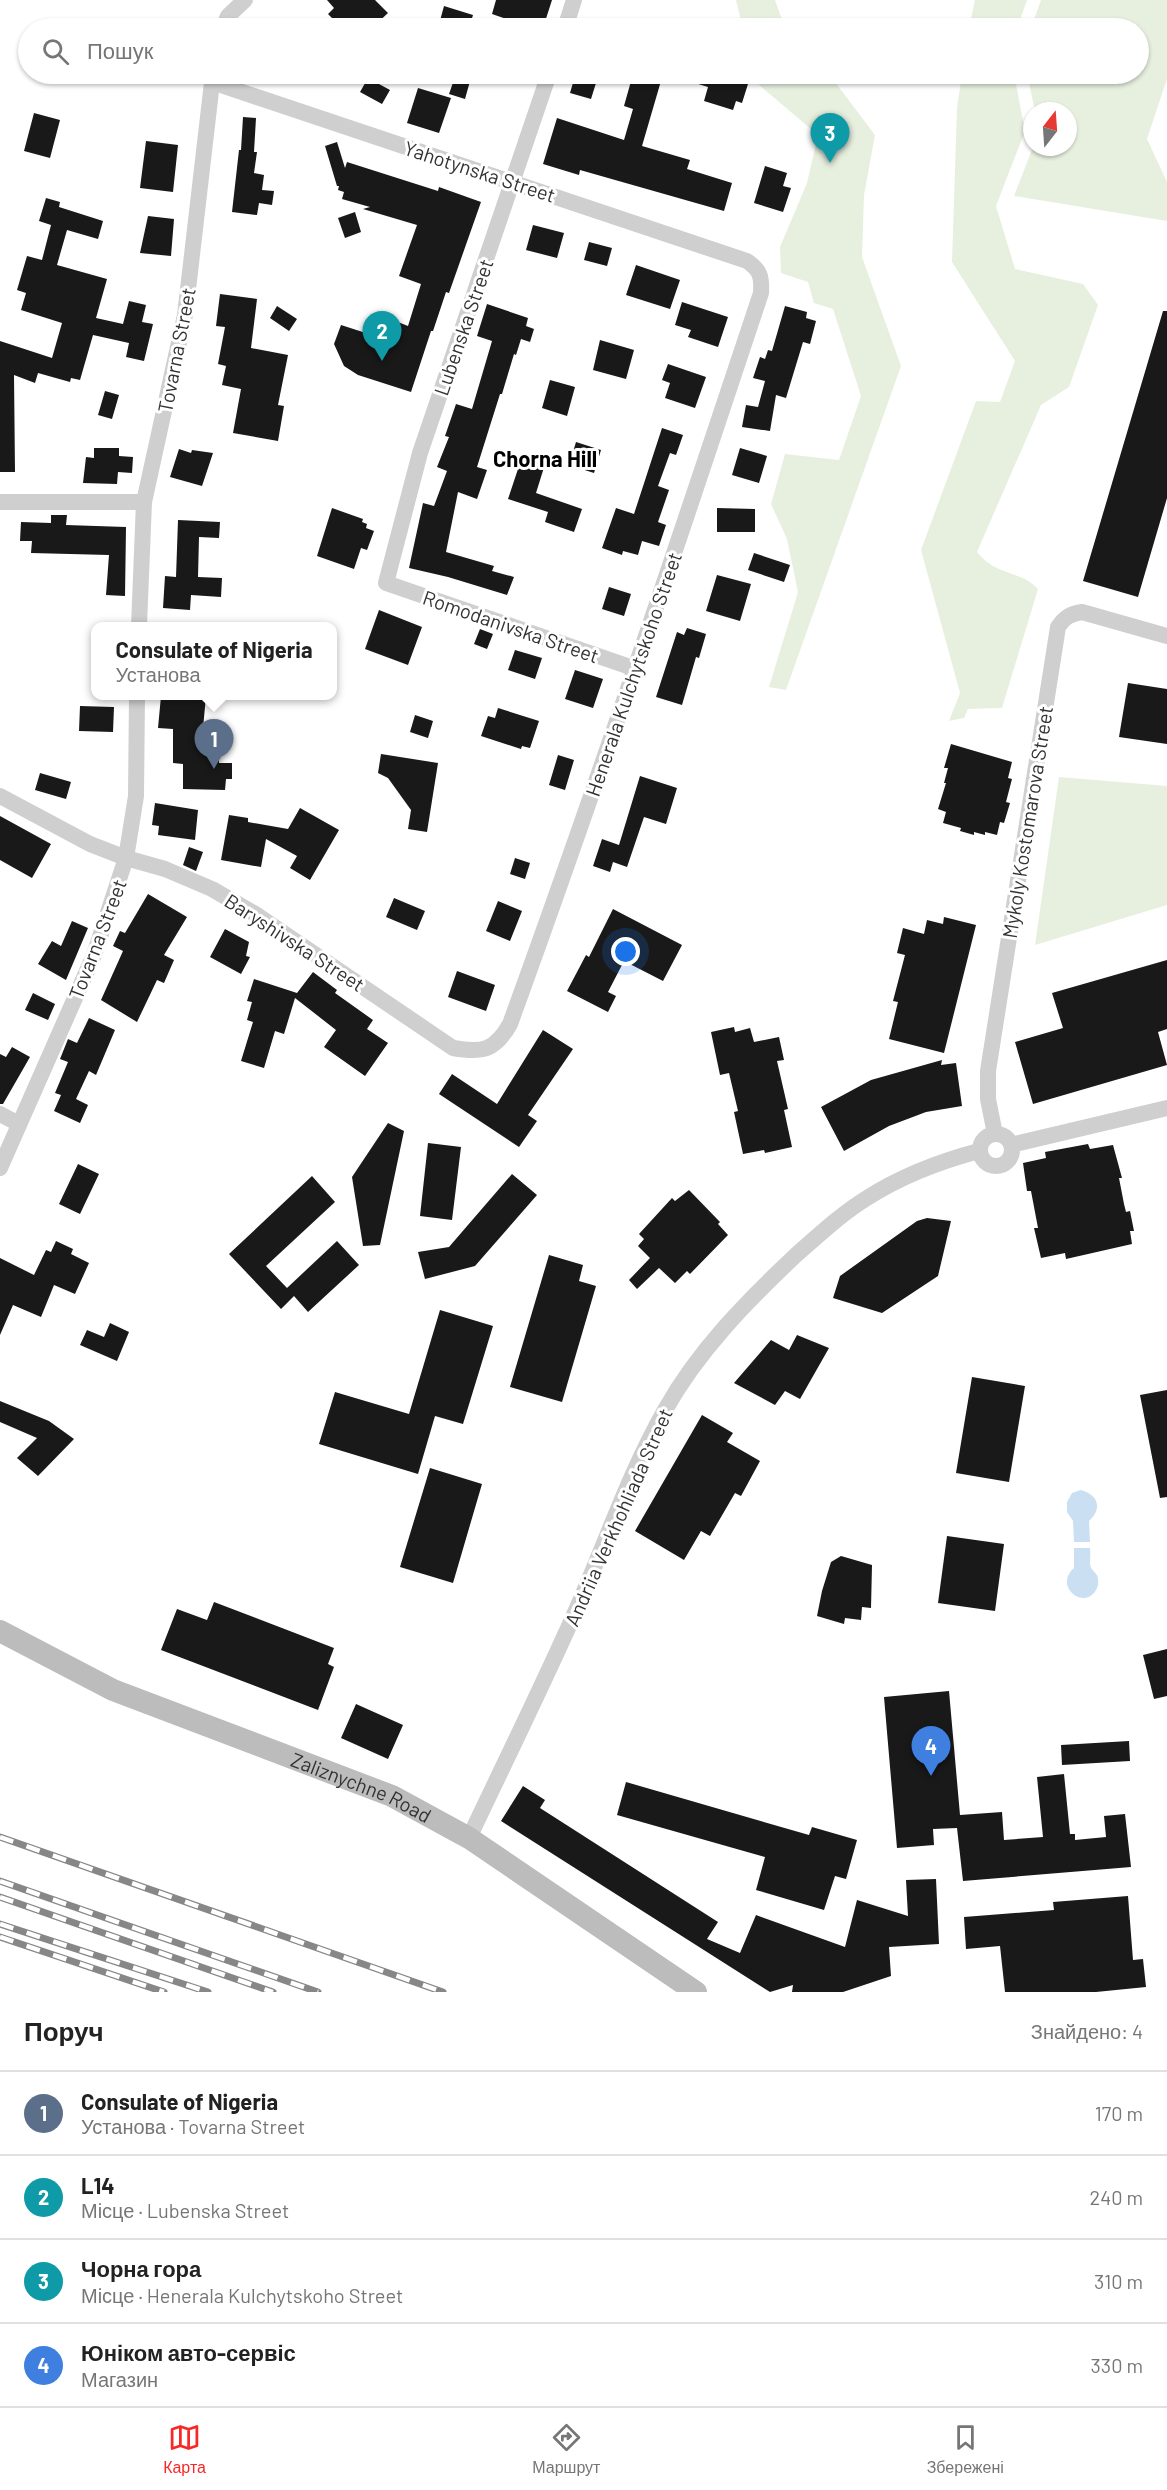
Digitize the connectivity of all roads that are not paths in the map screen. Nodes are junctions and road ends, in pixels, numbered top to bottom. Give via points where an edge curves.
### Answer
1 (245, 0) edge
2 (574, 0) edge
3 (227, 18) edge
4 (568, 18) edge
5 (212, 84) edge
6 (230, 84) edge
7 (546, 84) edge
8 (512, 182) junction
9 (747, 261) joint
10 (0, 502) edge
11 (144, 502) junction
12 (386, 583) joint
13 (138, 622) edge
14 (1167, 636) edge
15 (636, 669) junction
16 (137, 700) edge
17 (0, 796) edge
18 (126, 858) junction
19 (453, 1048) joint
20 (1167, 1108) edge
21 (0, 1114) edge
22 (19, 1124) junction
23 (995, 1134) junction
24 (1011, 1145) junction
25 (979, 1152) junction
26 (0, 1168) edge
27 (0, 1631) edge
28 (469, 1838) junction
29 (696, 1992) edge

1 - 3 street
2 - 4 street
5 - 11 street, Tovarna Street via 185,315
6 - 8 street, Yahotynska Street
7 - 8 street, Lubenska Street
8 - 9 street, Yahotynska Street
8 - 12 street, Lubenska Street via 420,453
9 - 15 street, Henerala Kulchytskoho Street via 759,270 761,293
10 - 11 street
11 - 13 street, Tovarna Street
12 - 15 street, Romodanivska Street
14 - 23 street, Mykoly Kostomarova Street via 1083,612 1064,618 1058,627 988,1071 988,1099
15 - 19 street, Henerala Kulchytskoho Street via 510,1024 502,1038 488,1048 474,1052
16 - 18 street, Tovarna Street via 136,796
17 - 18 street, Baryshivska Street via 90,844
18 - 19 street, Baryshivska Street via 193,881 257,915
18 - 22 street, Tovarna Street via 94,955
20 - 24 street
21 - 22 street
22 - 26 street, Tovarna Street
23 - 24 street via 1005,1137
23 - 25 street via 982,1141
24 - 25 street via 1008,1161 998,1166 983,1161
25 - 28 street, Andriia Verkhohliada Street via 933,1165 867,1198 757,1291 702,1354 665,1409 612,1521 531,1712
27 - 28 street, Zaliznychne Road via 113,1690 392,1796
28 - 29 street, Zaliznychne Road

